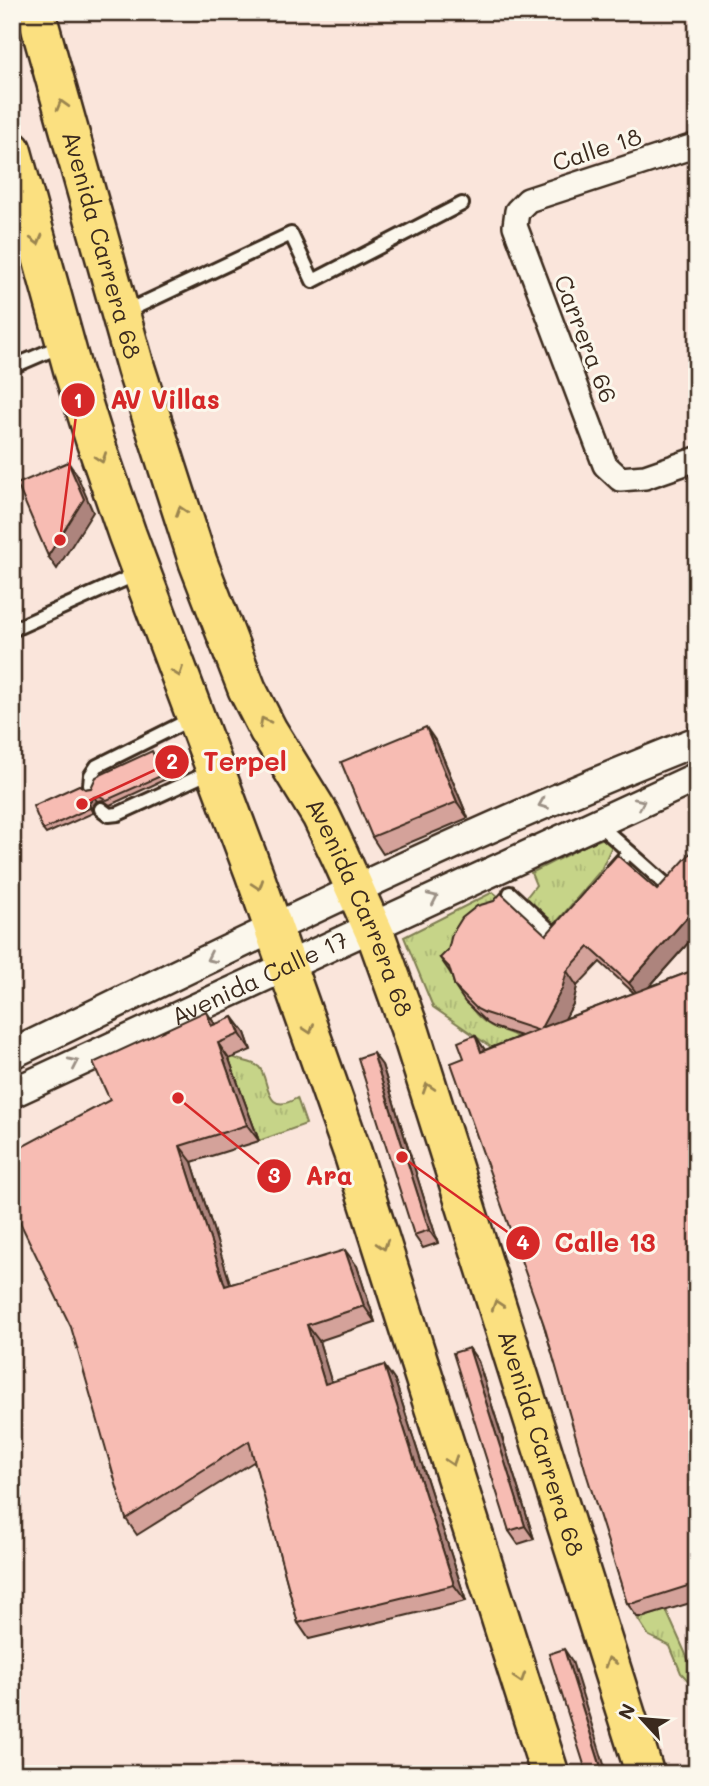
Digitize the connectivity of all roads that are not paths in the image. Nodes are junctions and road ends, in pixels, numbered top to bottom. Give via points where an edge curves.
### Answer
1 (36, 12) edge
2 (697, 145) edge
3 (12, 150) edge
4 (462, 204) dead end
5 (517, 211) joint
6 (120, 314) junction
7 (65, 344) junction
8 (12, 367) edge
9 (697, 459) edge
10 (141, 572) junction
11 (12, 631) edge
12 (195, 717) junction
13 (696, 745) edge
14 (216, 770) junction
15 (697, 777) edge
16 (90, 786) edge
17 (101, 809) dead end
18 (597, 823) junction
19 (629, 852) junction
20 (680, 879) edge
21 (601, 883) edge
22 (355, 890) junction
23 (510, 893) dead end
24 (573, 914) edge
25 (371, 926) junction
26 (273, 928) junction
27 (286, 965) junction
28 (12, 1054) edge
29 (12, 1093) edge
30 (550, 1774) edge
31 (645, 1774) edge

6 -> 1 main road, Avenida Carrera 68
2 - 5 street, Calle 18 via 528,200
3 -> 7 main road
4 - 6 lane via 313,281 291,234
5 - 9 street, Carrera 66 via 515,226 605,465 620,479 645,477
22 -> 6 main road, Avenida Carrera 68 via 321,816 257,709 229,645 189,536
7 - 8 lane
7 -> 10 main road
10 - 11 lane
10 -> 12 main road
12 - 14 main road
12 - 16 lane via 97,766
13 -> 22 street, Avenida Calle 17 via 518,815
14 - 17 lane via 118,814 108,815
14 -> 26 main road
18 -> 15 street, Avenida Calle 17
18 - 19 lane
25 -> 18 street, Avenida Calle 17
19 - 20 lane via 671,889
19 - 21 lane
22 - 25 main road, Avenida Carrera 68
22 - 26 street, Avenida Calle 17
23 - 24 lane via 555,934
25 - 27 street, Avenida Calle 17
31 -> 25 main road, Avenida Carrera 68 via 409,1027
26 - 27 main road
26 -> 28 street, Avenida Calle 17
29 -> 27 street, Avenida Calle 17
27 -> 30 main road via 385,1253

